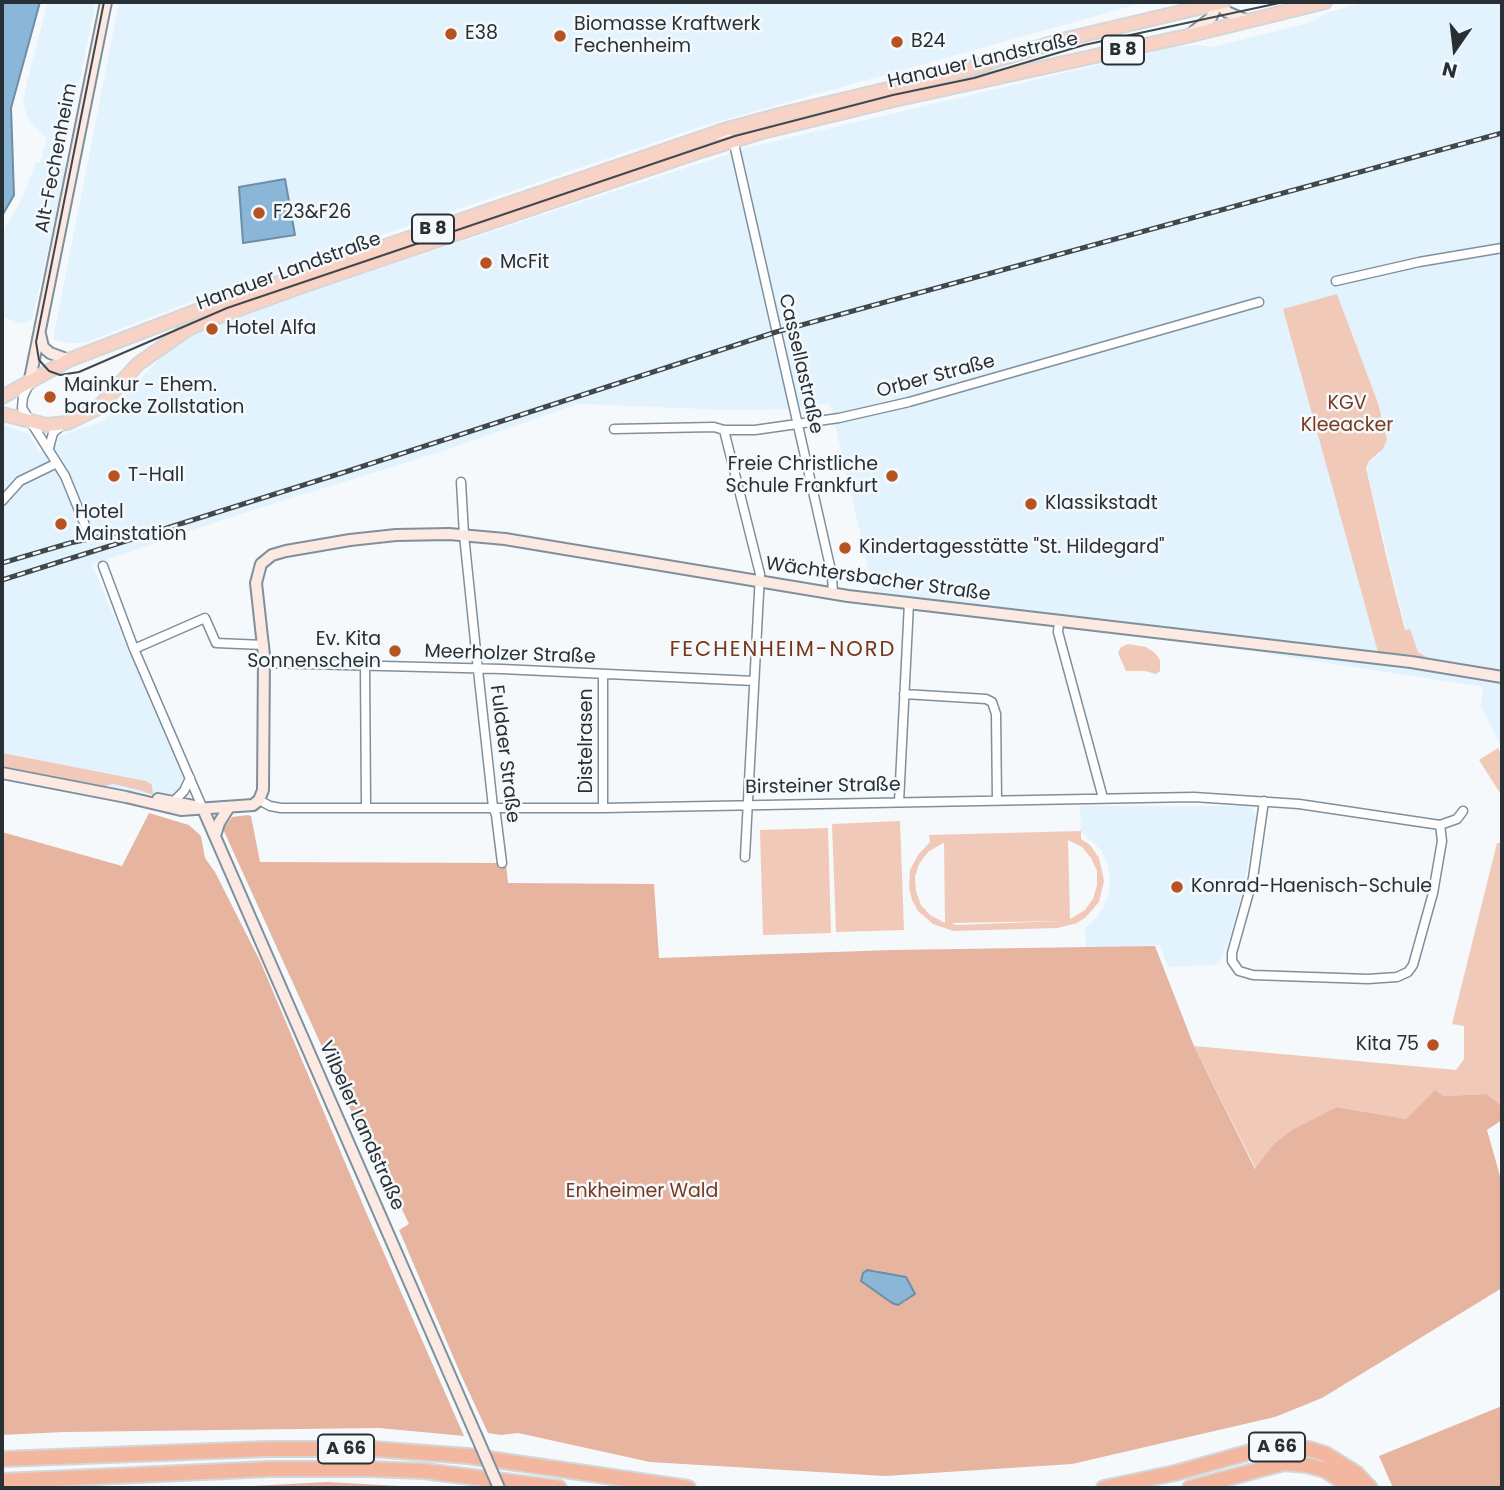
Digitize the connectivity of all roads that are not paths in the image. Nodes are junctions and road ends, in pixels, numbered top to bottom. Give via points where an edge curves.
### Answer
1 (106, 2) edge
2 (1186, 2) edge
3 (1219, 2) edge
4 (1325, 2) edge
5 (1173, 13) junction
6 (1248, 21) junction
7 (1188, 36) junction
8 (714, 134) junction
9 (733, 141) junction
10 (1502, 248) edge
11 (1336, 281) dead end
12 (1259, 302) dead end
13 (41, 320) junction
14 (127, 338) junction
15 (69, 360) junction
16 (138, 365) junction
17 (29, 384) junction
18 (2, 397) edge
19 (2, 414) edge
20 (29, 420) junction
21 (63, 425) junction
22 (797, 425) junction
23 (614, 429) dead end
24 (724, 430) junction
25 (48, 448) junction
26 (57, 463) junction
27 (461, 482) dead end
28 (2, 501) edge
29 (86, 530) dead end
30 (464, 535) junction
31 (103, 566) dead end
32 (759, 582) junction
33 (833, 594) junction
34 (909, 603) junction
35 (1059, 622) junction
36 (264, 645) junction
37 (134, 649) junction
38 (265, 663) junction
39 (365, 666) junction
40 (478, 670) junction
41 (603, 674) junction
42 (1502, 677) edge
43 (754, 681) junction
44 (904, 694) junction
45 (2, 773) edge
46 (190, 778) junction
47 (1103, 798) junction
48 (259, 800) junction
49 (998, 800) junction
50 (1264, 801) junction
51 (899, 802) junction
52 (177, 806) junction
53 (366, 806) junction
54 (748, 806) junction
55 (229, 807) junction
56 (493, 807) junction
57 (603, 808) junction
58 (203, 809) junction
59 (1463, 811) dead end
60 (1440, 825) junction
61 (215, 836) junction
62 (745, 857) dead end
63 (502, 863) dead end
64 (2, 1459) edge
65 (2, 1480) edge
66 (499, 1488) edge
67 (559, 1488) edge
68 (688, 1488) edge
69 (1104, 1488) edge
70 (1190, 1488) edge
71 (1353, 1488) edge
72 (1370, 1488) edge

1 - 13 street, Alt-Fechenheim
2 - 5 street
3 - 5 main road, Hanauer Landstraße / B 8
3 - 6 street via 1227,12
3 - 7 street via 1211,18
4 - 6 main road, Hanauer Landstraße / B 8
5 - 8 main road, Hanauer Landstraße / B 8
6 - 7 main road, Hanauer Landstraße / B 8
7 - 9 main road, Hanauer Landstraße / B 8 via 894,100
8 - 9 street
8 - 14 main road, Hanauer Landstraße / B 8
9 - 16 main road, Hanauer Landstraße / B 8 via 240,308 188,329
9 - 22 street, Cassellastraße
10 - 11 street
12 - 22 street, Orber Straße via 909,402
13 - 15 street, Alt-Fechenheim via 43,347
13 - 17 street, Alt-Fechenheim
14 - 15 main road, Hanauer Landstraße / B 8
14 - 16 main road via 138,336 144,341
15 - 17 main road, Hanauer Landstraße / B 8
16 - 21 main road, Hanauer Landstraße / B 8 via 98,408
17 - 18 main road, Hanauer Landstraße / B 8
17 - 20 street via 22,404
19 - 20 main road
20 - 21 main road
20 - 25 street
21 - 25 street via 53,433
22 - 24 street, Orber Straße
22 - 33 street, Cassellastraße
23 - 24 street, Orber Straße
24 - 32 street
25 - 26 street
26 - 28 street via 20,481
26 - 29 street
27 - 30 street, Fuldaer Straße
30 - 32 street, Wächtersbacher Straße
30 - 36 street, Wächtersbacher Straße via 404,535 271,555 261,564 257,583
30 - 40 street, Fuldaer Straße
31 - 37 street, Vilbeler Landstraße
32 - 33 street, Wächtersbacher Straße
32 - 43 street
33 - 34 street, Wächtersbacher Straße
34 - 35 street, Wächtersbacher Straße
34 - 44 street
35 - 42 street, Wächtersbacher Straße via 1412,662
35 - 47 street
36 - 37 street via 216,643 205,618
36 - 38 street
37 - 46 street, Vilbeler Landstraße
38 - 39 street, Meerholzer Straße
38 - 48 street via 263,790
39 - 40 street, Meerholzer Straße
39 - 53 street
40 - 41 street, Meerholzer Straße
40 - 56 street, Fuldaer Straße
41 - 43 street, Meerholzer Straße
41 - 57 street, Distelrasen
43 - 54 street
44 - 49 street via 992,702
44 - 51 street
45 - 52 street
46 - 52 street
46 - 58 street, Vilbeler Landstraße
47 - 49 street, Birsteiner Straße
47 - 50 street, Birsteiner Straße
48 - 53 street, Birsteiner Straße via 275,807
48 - 55 street, Birsteiner Straße via 253,805
49 - 51 street, Birsteiner Straße
50 - 60 street, Birsteiner Straße
50 - 60 street via 1253,878 1232,953 1239,971 1253,975 1368,979 1408,972 1433,893 1442,841
51 - 54 street, Birsteiner Straße
52 - 58 street, Birsteiner Straße
52 - 61 street
53 - 56 street, Birsteiner Straße
54 - 57 street, Birsteiner Straße
54 - 62 street
55 - 58 street, Birsteiner Straße
55 - 61 street
56 - 57 street, Birsteiner Straße
56 - 63 street, Fuldaer Straße
58 - 61 street, Vilbeler Landstraße
59 - 60 street via 1457,819
61 - 66 street, Vilbeler Landstraße, bridge
64 - 68 highway, A 66 via 373,1449 468,1456
65 - 67 highway, A 66 via 368,1469 424,1471
69 - 72 highway, A 66 via 1283,1447 1325,1454
70 - 71 highway, A 66 via 1284,1463 1325,1470

